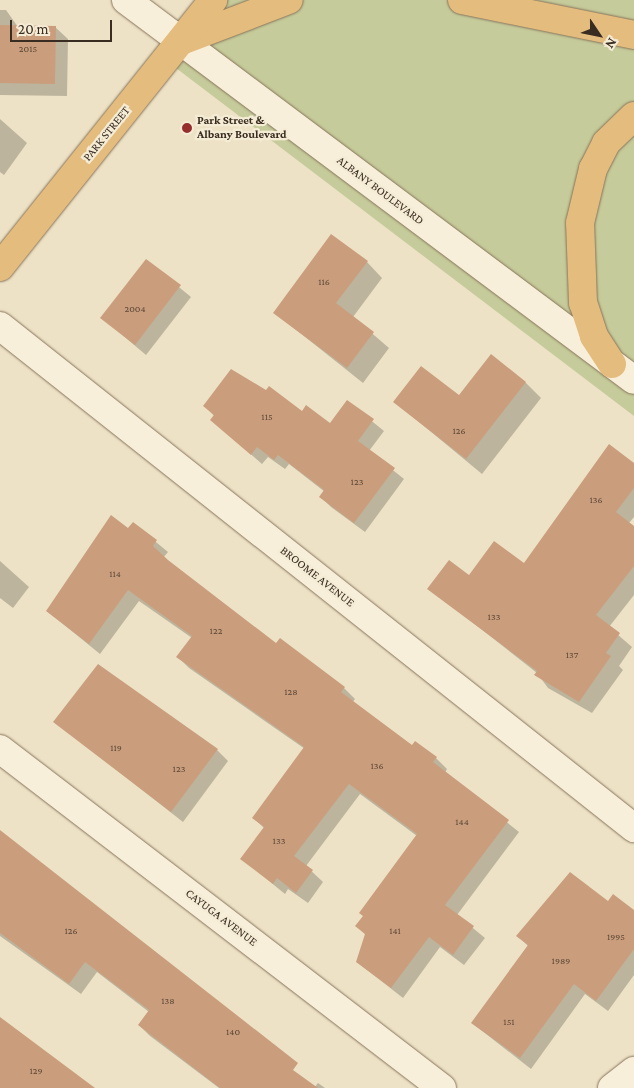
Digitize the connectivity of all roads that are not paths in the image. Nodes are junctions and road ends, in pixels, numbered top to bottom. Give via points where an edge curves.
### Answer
1 (126, 0) edge
2 (213, 0) edge
3 (289, 0) edge
4 (462, 0) edge
5 (501, 0) edge
6 (561, 20) junction
7 (634, 35) edge
8 (180, 42) junction
9 (634, 116) edge
10 (0, 267) edge
11 (0, 326) edge
12 (612, 364) junction
13 (634, 380) edge
14 (0, 749) edge
15 (634, 828) edge
16 (634, 1071) edge
17 (442, 1088) edge
18 (612, 1088) edge

1 - 8 street, ALBANY BOULEVARD
2 - 8 highway, PARK STREET
3 - 8 highway
4 - 6 highway
5 - 6 highway
6 - 7 highway
8 - 10 highway, PARK STREET
8 - 12 street, ALBANY BOULEVARD
9 - 12 highway via 606,143 593,169 580,223 583,303 594,336
11 - 15 street, BROOME AVENUE
12 - 13 street, ALBANY BOULEVARD
14 - 17 street, CAYUGA AVENUE
16 - 18 street

